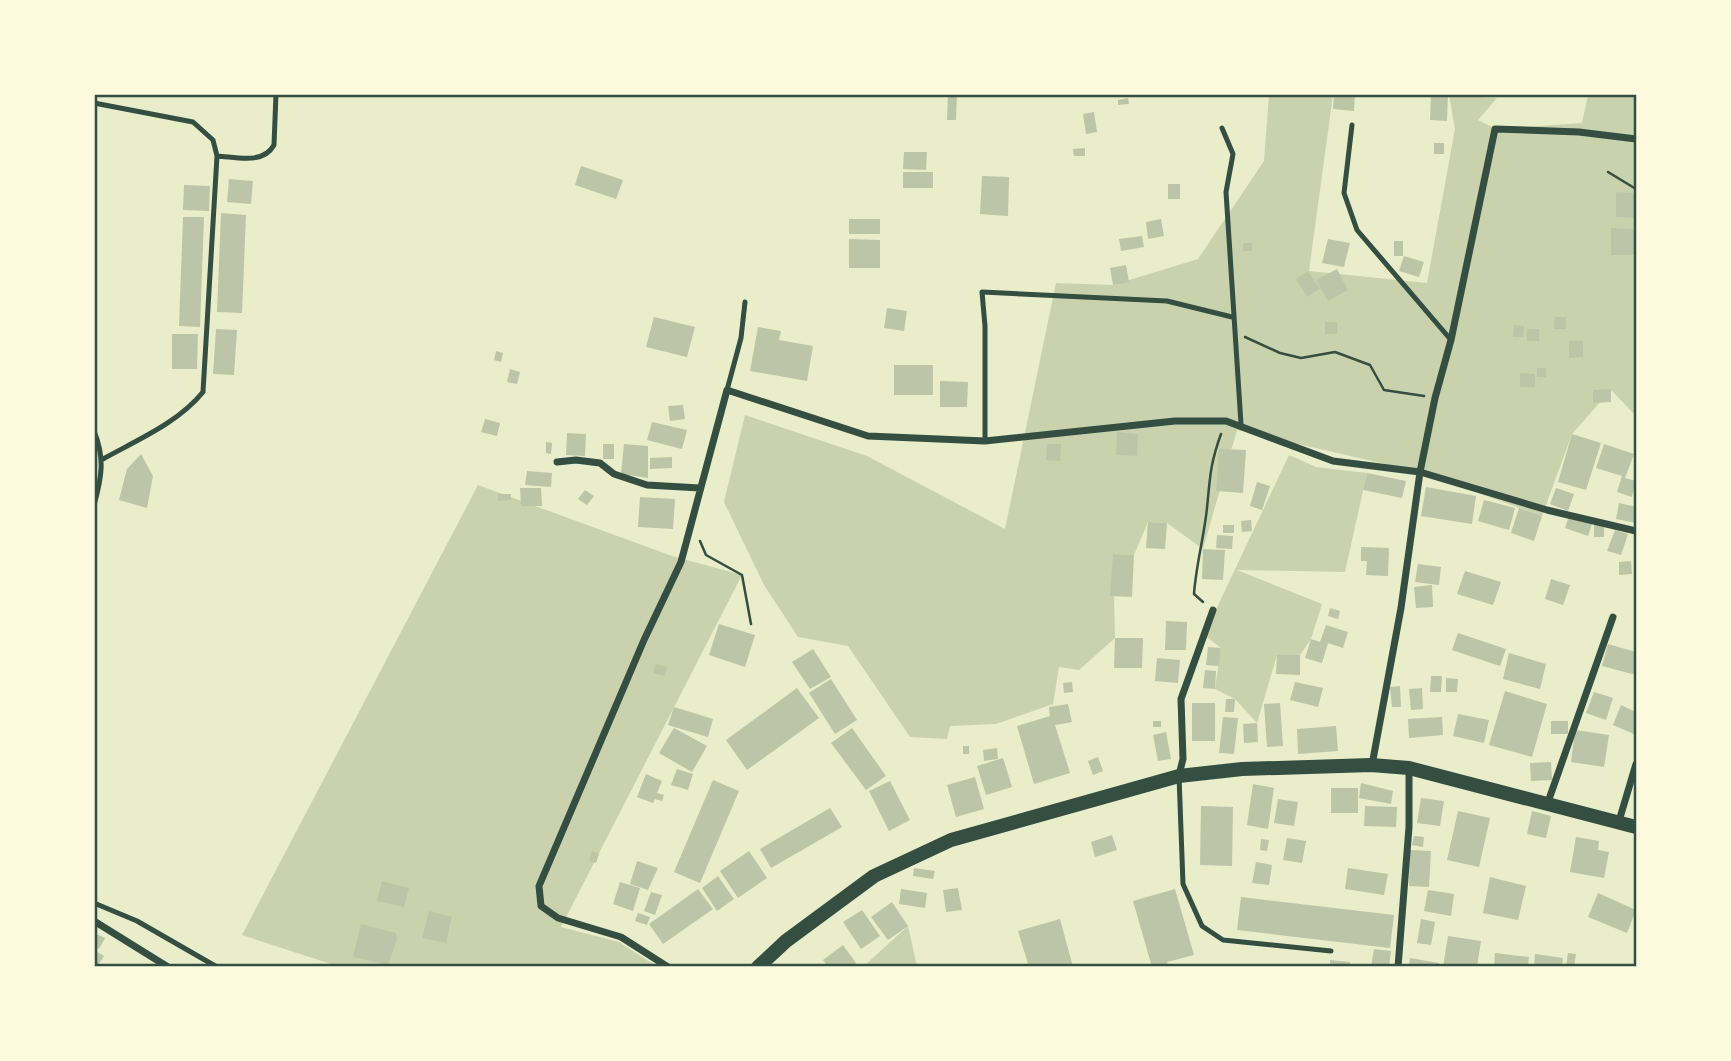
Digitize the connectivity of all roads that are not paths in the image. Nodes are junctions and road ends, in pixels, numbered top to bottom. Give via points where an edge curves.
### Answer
1 (276, 94) edge
2 (94, 103) edge
3 (1352, 125) dead end
4 (1223, 128) dead end
5 (1636, 139) edge
6 (217, 156) junction
7 (745, 302) dead end
8 (1232, 317) junction
9 (1451, 340) junction
10 (727, 390) junction
11 (1241, 425) junction
12 (94, 431) edge
13 (985, 441) junction
14 (103, 459) junction
15 (557, 461) dead end
16 (1420, 472) junction
17 (700, 488) junction
18 (94, 505) edge
19 (1636, 531) edge
20 (1213, 610) road end
21 (1613, 617) dead end
22 (1636, 764) edge
23 (1371, 765) junction
24 (1409, 768) junction
25 (1179, 776) junction
26 (1548, 802) junction
27 (1619, 821) junction
28 (1636, 827) edge
29 (94, 903) edge
30 (94, 920) edge
31 (1331, 951) dead end
32 (169, 967) edge
33 (217, 967) edge
34 (668, 967) edge
35 (758, 967) edge
36 (1398, 967) edge

1 - 6 lane via 270,152 258,158
2 - 6 lane via 192,121 213,139
3 - 9 lane via 1344,193 1357,230
4 - 8 lane via 1233,153 1226,192
5 - 9 street via 1495,129
6 - 14 lane via 203,392 171,421
7 - 10 lane
8 - 11 lane
8 - 13 lane via 1167,301 982,292
9 - 16 street
10 - 13 street via 868,436
10 - 17 street
11 - 13 street via 1174,421
11 - 16 street via 1285,446 1333,461
12 - 14 lane
14 - 18 lane
15 - 17 street via 600,463 614,474 647,485
16 - 19 street
16 - 23 street via 1401,608
17 - 34 street via 681,562 539,886 541,906 558,918 621,937
20 - 25 street via 1181,699 1183,759
21 - 26 street
22 - 27 street
23 - 24 main road
23 - 25 main road
24 - 26 main road
24 - 36 street
25 - 31 lane via 1183,884 1202,926 1223,940
25 - 35 main road via 940,845 874,876
26 - 27 main road
27 - 28 main road
29 - 33 lane via 137,921
30 - 32 street

